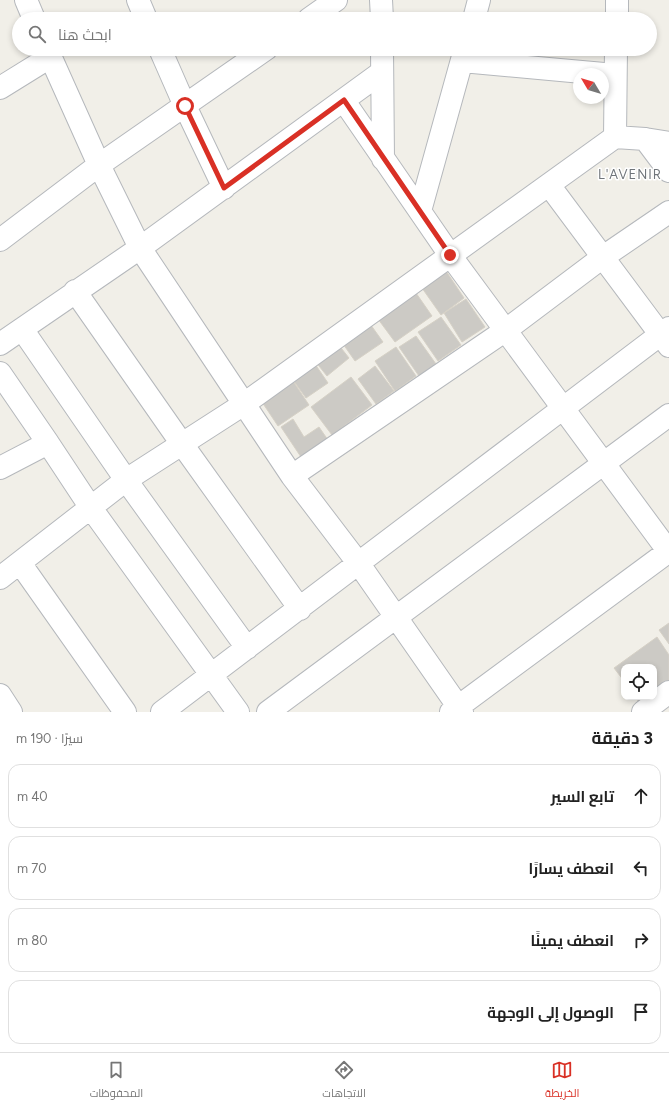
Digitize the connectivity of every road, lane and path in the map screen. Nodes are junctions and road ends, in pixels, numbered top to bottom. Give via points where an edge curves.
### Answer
1 (26, 0) edge
2 (138, 0) edge
3 (336, 0) edge
4 (381, 0) edge
5 (479, 0) edge
6 (617, 0) edge
7 (31, 12) edge
8 (143, 12) edge
9 (319, 12) edge
10 (382, 12) edge
11 (476, 12) edge
12 (616, 12) edge
13 (44, 56) edge
14 (49, 56) edge
15 (163, 56) edge
16 (256, 56) edge
17 (382, 56) edge
18 (464, 56) edge
19 (472, 56) edge
20 (616, 56) edge
21 (382, 72) junction
22 (615, 75) junction
23 (0, 88) edge
24 (344, 100) junction
25 (185, 106) junction
26 (615, 137) junction
27 (645, 139) junction
28 (669, 144) edge
29 (383, 159) junction
30 (99, 165) junction
31 (669, 171) edge
32 (549, 185) junction
33 (224, 188) junction
34 (420, 211) junction
35 (669, 212) edge
36 (0, 240) edge
37 (140, 248) junction
38 (450, 255) junction
39 (603, 257) junction
40 (75, 292) junction
41 (22, 329) junction
42 (506, 330) junction
43 (666, 336) edge
44 (0, 344) edge
45 (0, 373) edge
46 (244, 404) junction
47 (564, 408) junction
48 (669, 415) edge
49 (48, 443) junction
50 (182, 444) junction
51 (604, 463) junction
52 (0, 468) edge
53 (292, 476) junction
54 (126, 480) junction
55 (91, 508) junction
56 (669, 551) edge
57 (20, 564) junction
58 (359, 564) junction
59 (0, 578) edge
60 (300, 609) junction
61 (396, 617) junction
62 (247, 648) junction
63 (211, 675) junction
64 (669, 692) edge
65 (0, 695) edge
66 (457, 710) edge
67 (12, 712) edge
68 (125, 712) edge
69 (162, 712) edge
70 (238, 712) edge
71 (268, 712) edge
72 (642, 712) edge

1 - 7 street
2 - 8 street
3 - 9 street
4 - 10 street
5 - 11 street
6 - 12 street
13 - 23 street
14 - 30 street
15 - 25 street
16 - 25 street
17 - 21 street
18 - 34 street
19 - 22 street
20 - 22 street
21 - 24 street
21 - 29 street
22 - 26 street
24 - 29 street
24 - 33 street
25 - 30 street
25 - 33 street
26 - 27 street
26 - 32 street
27 - 28 street
27 - 31 street
29 - 34 street
30 - 36 street
30 - 37 street
32 - 38 street
32 - 39 street
33 - 37 street
34 - 38 street
35 - 39 street
37 - 40 street
37 - 46 street
38 - 42 street
38 - 46 street
39 - 42 street
39 - 43 street
40 - 41 street
40 - 50 street
41 - 44 street
41 - 54 street
42 - 47 street
42 - 53 street
43 - 47 street
45 - 49 street
46 - 50 street
46 - 53 street
47 - 51 street
47 - 58 street
48 - 51 street
49 - 52 street
49 - 55 street
50 - 54 street
50 - 60 street
51 - 56 street
51 - 61 street
53 - 58 street
54 - 55 street
54 - 62 street
55 - 57 street
55 - 63 street
56 - 66 street
57 - 59 street
57 - 68 street
58 - 60 street
58 - 61 street
60 - 62 street
61 - 66 street
61 - 71 street
62 - 63 street
63 - 69 street
63 - 70 street
64 - 72 street
65 - 67 street

